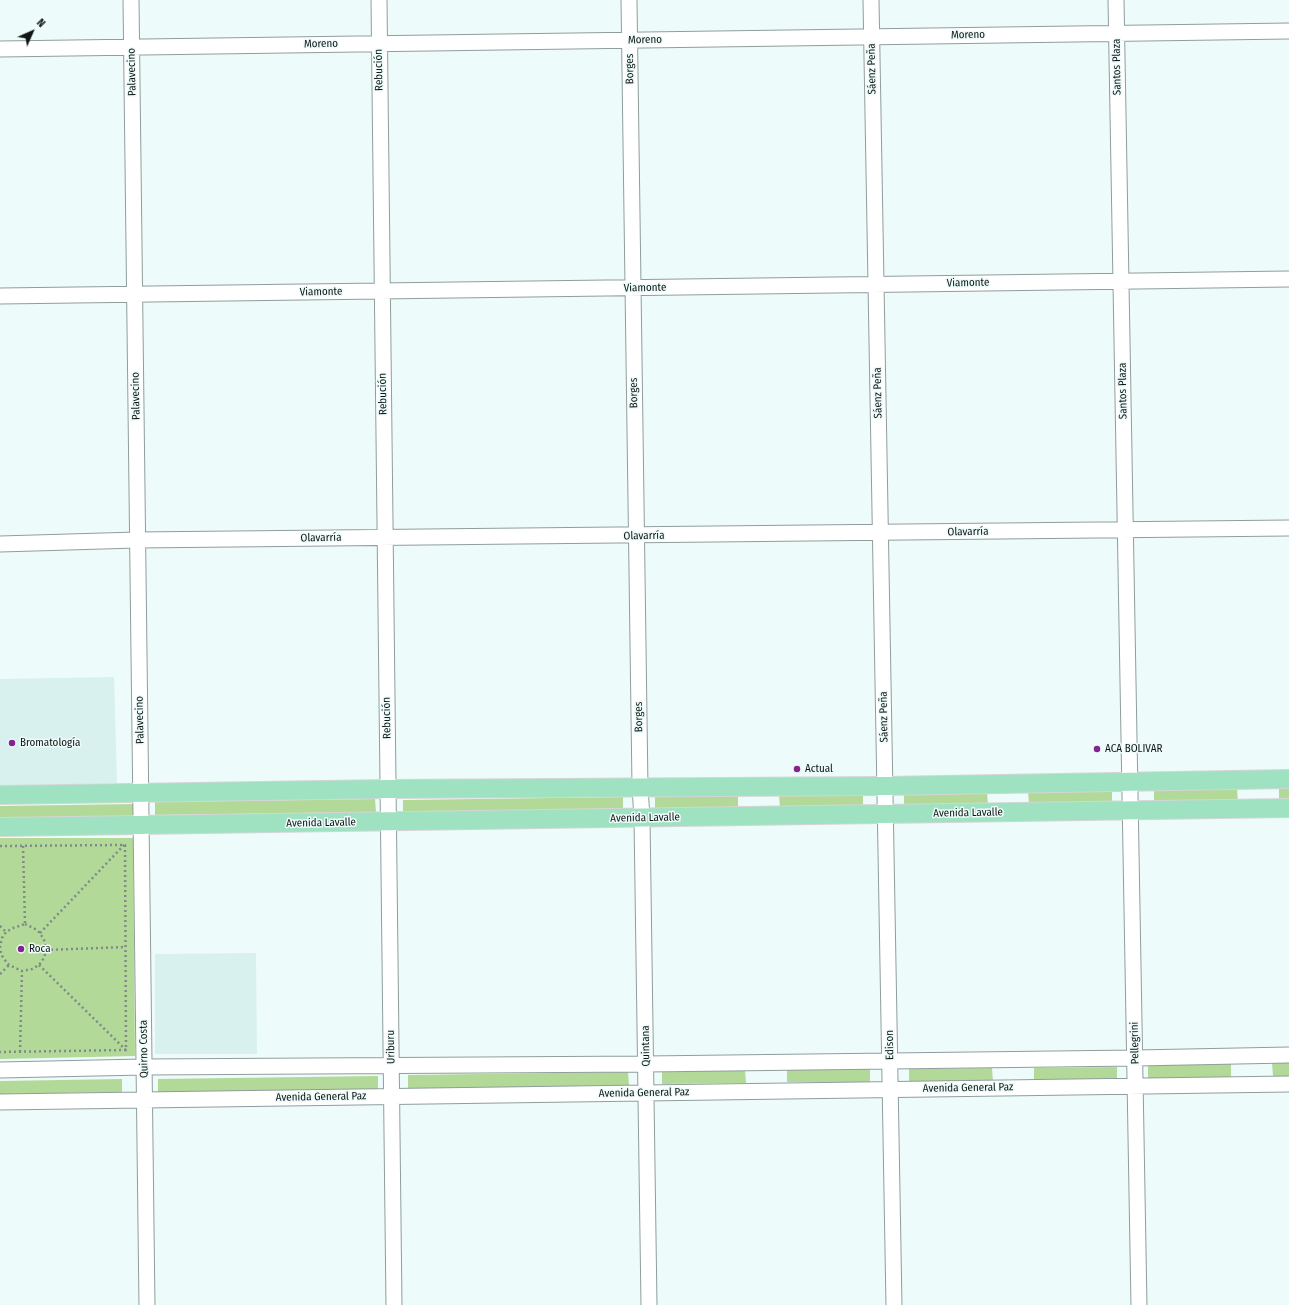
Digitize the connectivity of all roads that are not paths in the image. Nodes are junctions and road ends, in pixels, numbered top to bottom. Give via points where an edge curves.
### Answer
1 (131, 0) edge
2 (379, 0) edge
3 (629, 0) edge
4 (871, 0) edge
5 (1116, 0) edge
6 (1289, 31) edge
7 (1116, 33) junction
8 (871, 36) junction
9 (629, 41) junction
10 (379, 43) junction
11 (132, 47) junction
12 (0, 49) edge
13 (1289, 279) edge
14 (1121, 281) junction
15 (876, 284) junction
16 (633, 288) junction
17 (382, 291) junction
18 (135, 294) junction
19 (0, 296) edge
20 (1289, 528) edge
21 (1125, 530) junction
22 (880, 532) junction
23 (636, 536) junction
24 (385, 538) junction
25 (138, 540) junction
26 (0, 544) edge
27 (1289, 779) edge
28 (1130, 781) junction
29 (885, 786) junction
30 (640, 787) junction
31 (388, 789) junction
32 (140, 793) junction
33 (0, 795) edge
34 (1289, 808) edge
35 (1130, 810) junction
36 (885, 814) junction
37 (642, 818) junction
38 (388, 822) junction
39 (141, 825) junction
40 (0, 827) edge
41 (1289, 1055) edge
42 (1135, 1058) junction
43 (890, 1060) junction
44 (646, 1064) junction
45 (391, 1065) junction
46 (144, 1067) junction
47 (0, 1070) edge
48 (1289, 1084) edge
49 (1135, 1086) junction
50 (890, 1089) junction
51 (646, 1093) junction
52 (391, 1096) junction
53 (144, 1100) junction
54 (0, 1102) edge
55 (147, 1305) edge
56 (394, 1305) edge
57 (649, 1305) edge
58 (894, 1305) edge
59 (1139, 1305) edge

1 - 11 street, Palavecino
2 - 10 street, Rebución
3 - 9 street, Borges
4 - 8 street, Sáenz Peña
5 - 7 street, Santos Plaza
6 - 7 street, Moreno
7 - 8 street, Moreno
7 - 14 street, Santos Plaza
8 - 9 street, Moreno
8 - 15 street, Sáenz Peña
9 - 10 street, Moreno
9 - 16 street, Borges
10 - 11 street, Moreno
10 - 17 street, Rebución
11 - 12 street, Moreno
11 - 18 street, Palavecino
13 - 14 street, Viamonte
14 - 15 street, Viamonte
14 - 21 street, Santos Plaza
15 - 16 street, Viamonte
15 - 22 street, Sáenz Peña
16 - 17 street, Viamonte
16 - 23 street, Borges
17 - 18 street, Viamonte
17 - 24 street, Rebución
18 - 19 street, Viamonte
18 - 25 street, Palavecino
20 - 21 street, Olavarría
21 - 22 street, Olavarría
21 - 28 street, Santos Plaza
22 - 23 street, Olavarría
22 - 29 street, Sáenz Peña
23 - 24 street, Olavarría
23 - 30 street, Borges
24 - 25 street, Olavarría
24 - 31 street, Rebución
25 - 26 street, Olavarría
25 - 32 street, Palavecino
27 - 28 main road
28 - 29 main road
28 - 35 street, Pellegrini
29 - 30 main road
29 - 36 street, Edison
30 - 31 main road
30 - 37 street, Quintana
31 - 32 main road
31 - 38 street, Uriburu
32 - 33 main road
32 - 39 street, Quirno Costa
34 - 35 main road, Avenida Lavalle
35 - 36 main road, Avenida Lavalle
35 - 42 street, Pellegrini
36 - 37 main road, Avenida Lavalle
36 - 43 street, Edison
37 - 38 main road, Avenida Lavalle
37 - 44 street, Quintana
38 - 39 main road, Avenida Lavalle
38 - 45 street, Uriburu
39 - 40 main road, Avenida Lavalle
39 - 46 street, Quirno Costa
41 - 42 street
42 - 43 street
42 - 49 street, Pellegrini
43 - 44 street
43 - 50 street, Edison
44 - 45 street
44 - 51 street, Quintana
45 - 46 street
45 - 52 street, Uriburu
46 - 47 street
46 - 53 street, Quirno Costa
48 - 49 street, Avenida General Paz
49 - 50 street, Avenida General Paz
49 - 59 street, Pellegrini
50 - 51 street, Avenida General Paz
50 - 58 street, Edison
51 - 52 street, Avenida General Paz
51 - 57 street, Quintana
52 - 53 street, Avenida General Paz
52 - 56 street, Uriburu
53 - 54 street, Avenida General Paz
53 - 55 street, Quirno Costa

